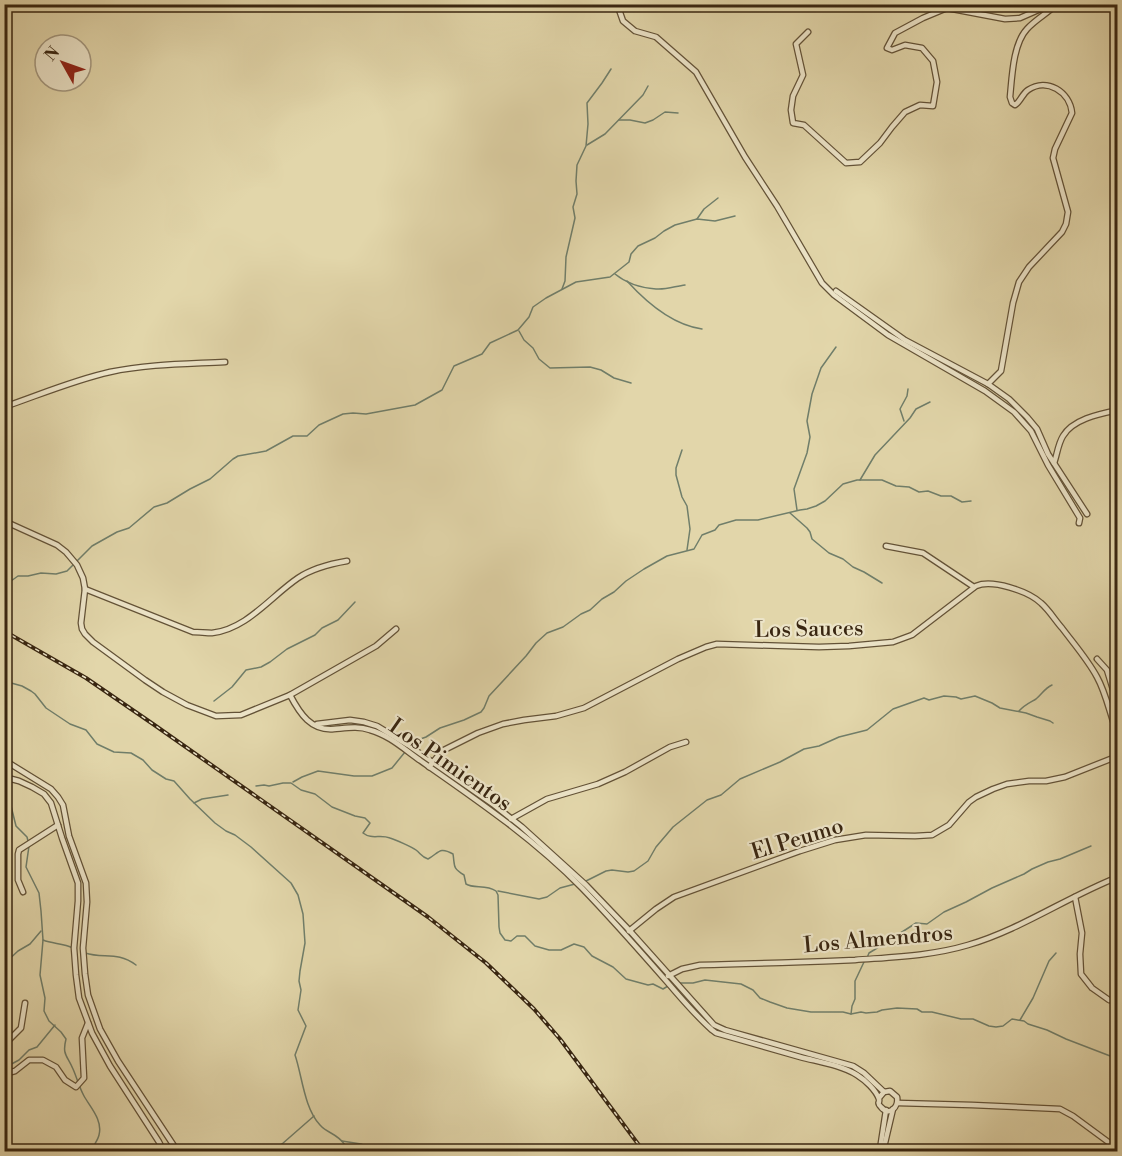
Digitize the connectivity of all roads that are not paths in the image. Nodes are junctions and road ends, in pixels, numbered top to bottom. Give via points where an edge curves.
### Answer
1 (617, 4) edge
2 (1052, 4) edge
3 (1057, 4) edge
4 (808, 32) dead end
5 (836, 291) dead end
6 (225, 362) dead end
7 (109, 365) dead end
8 (110, 372) junction
9 (988, 384) junction
10 (4, 407) edge
11 (1118, 410) edge
12 (1054, 464) junction
13 (1087, 514) dead end
14 (4, 521) edge
15 (1078, 523) dead end
16 (886, 546) dead end
17 (347, 561) dead end
18 (975, 587) junction
19 (85, 589) junction
20 (396, 629) dead end
21 (1097, 658) dead end
22 (290, 695) junction
23 (1118, 706) edge
24 (315, 725) junction
25 (1118, 735) edge
26 (686, 742) dead end
27 (1118, 756) edge
28 (4, 759) edge
29 (433, 761) junction
30 (429, 767) junction
31 (4, 777) edge
32 (64, 809) junction
33 (55, 815) junction
34 (511, 819) junction
35 (58, 825) junction
36 (1118, 877) edge
37 (23, 892) dead end
38 (1074, 897) junction
39 (627, 933) junction
40 (667, 976) junction
41 (1109, 1000) dead end
42 (25, 1003) dead end
43 (88, 1023) junction
44 (4, 1045) edge
45 (4, 1074) edge
46 (884, 1092) junction
47 (879, 1098) junction
48 (898, 1103) junction
49 (893, 1109) junction
50 (886, 1110) junction
51 (1111, 1144) dead end
52 (879, 1151) edge
53 (164, 1152) edge
54 (178, 1152) edge

1 - 15 street via 623,21 635,31 657,37 696,72 822,283 888,335 1014,412 1031,430 1080,518
2 - 4 street via 1020,18 1005,19 947,8 896,33 887,48 922,48 933,61 937,82 933,106 920,105 905,112 860,162 846,163 804,125 793,123 793,96 803,75 796,45
3 - 9 street via 1023,33 1010,98 1015,105 1026,91 1050,86 1068,98 1072,113 1053,158 1068,218 1062,232 1019,282 1001,371
5 - 9 street via 905,340
6 - 8 street
7 - 8 street
8 - 10 street
9 - 12 street via 1037,429
11 - 12 street via 1068,428
12 - 13 street
14 - 19 street via 66,552 77,565
16 - 18 street via 923,553
17 - 19 street via 313,570 236,626 212,633 193,632
18 - 25 street via 982,583 998,584 1034,597 1044,605 1097,677
18 - 29 street, Los Sauces via 903,639 849,646 717,644 678,659 584,708 503,724 478,733 442,751
19 - 22 street via 81,623 85,634 145,680 187,705 216,716 241,715
20 - 22 street via 376,646
21 - 23 street via 1107,670
22 - 24 street via 301,714
24 - 29 street, Los Pimientos via 350,720 371,724
24 - 30 street, Los Pimientos via 323,729 373,730
26 - 34 street via 598,784 547,799
27 - 39 street, El Peumo via 1065,777 993,789 969,802 949,825 932,835 847,837 801,851 674,897
28 - 32 street via 51,789
29 - 30 street, Los Sauces
29 - 34 street, Los Pimientos
30 - 39 street, Los Pimientos via 534,844
31 - 33 street via 44,794
32 - 33 street
32 - 54 street via 86,883 83,948 88,995 109,1045
33 - 35 street
34 - 39 street, Los Pimientos via 586,885
35 - 37 street via 19,850 18,880
35 - 43 street via 78,884 74,957 79,998
36 - 38 street, Los Almendros
38 - 40 street, Los Almendros via 996,935 951,950 870,959 700,965
38 - 41 street via 1082,933 1081,974
39 - 40 street, Los Pimientos
40 - 46 street, Los Pimientos via 718,1028 853,1066
40 - 47 street, Los Pimientos via 716,1033 851,1072
42 - 44 street via 21,1028
43 - 45 street via 82,1038 84,1078 76,1087 43,1060 29,1060
43 - 53 street
46 - 47 street
46 - 48 street via 893,1092
47 - 50 street via 880,1106
48 - 49 street
48 - 51 street via 1060,1109
49 - 50 street
49 - 52 street via 885,1143
50 - 52 street

